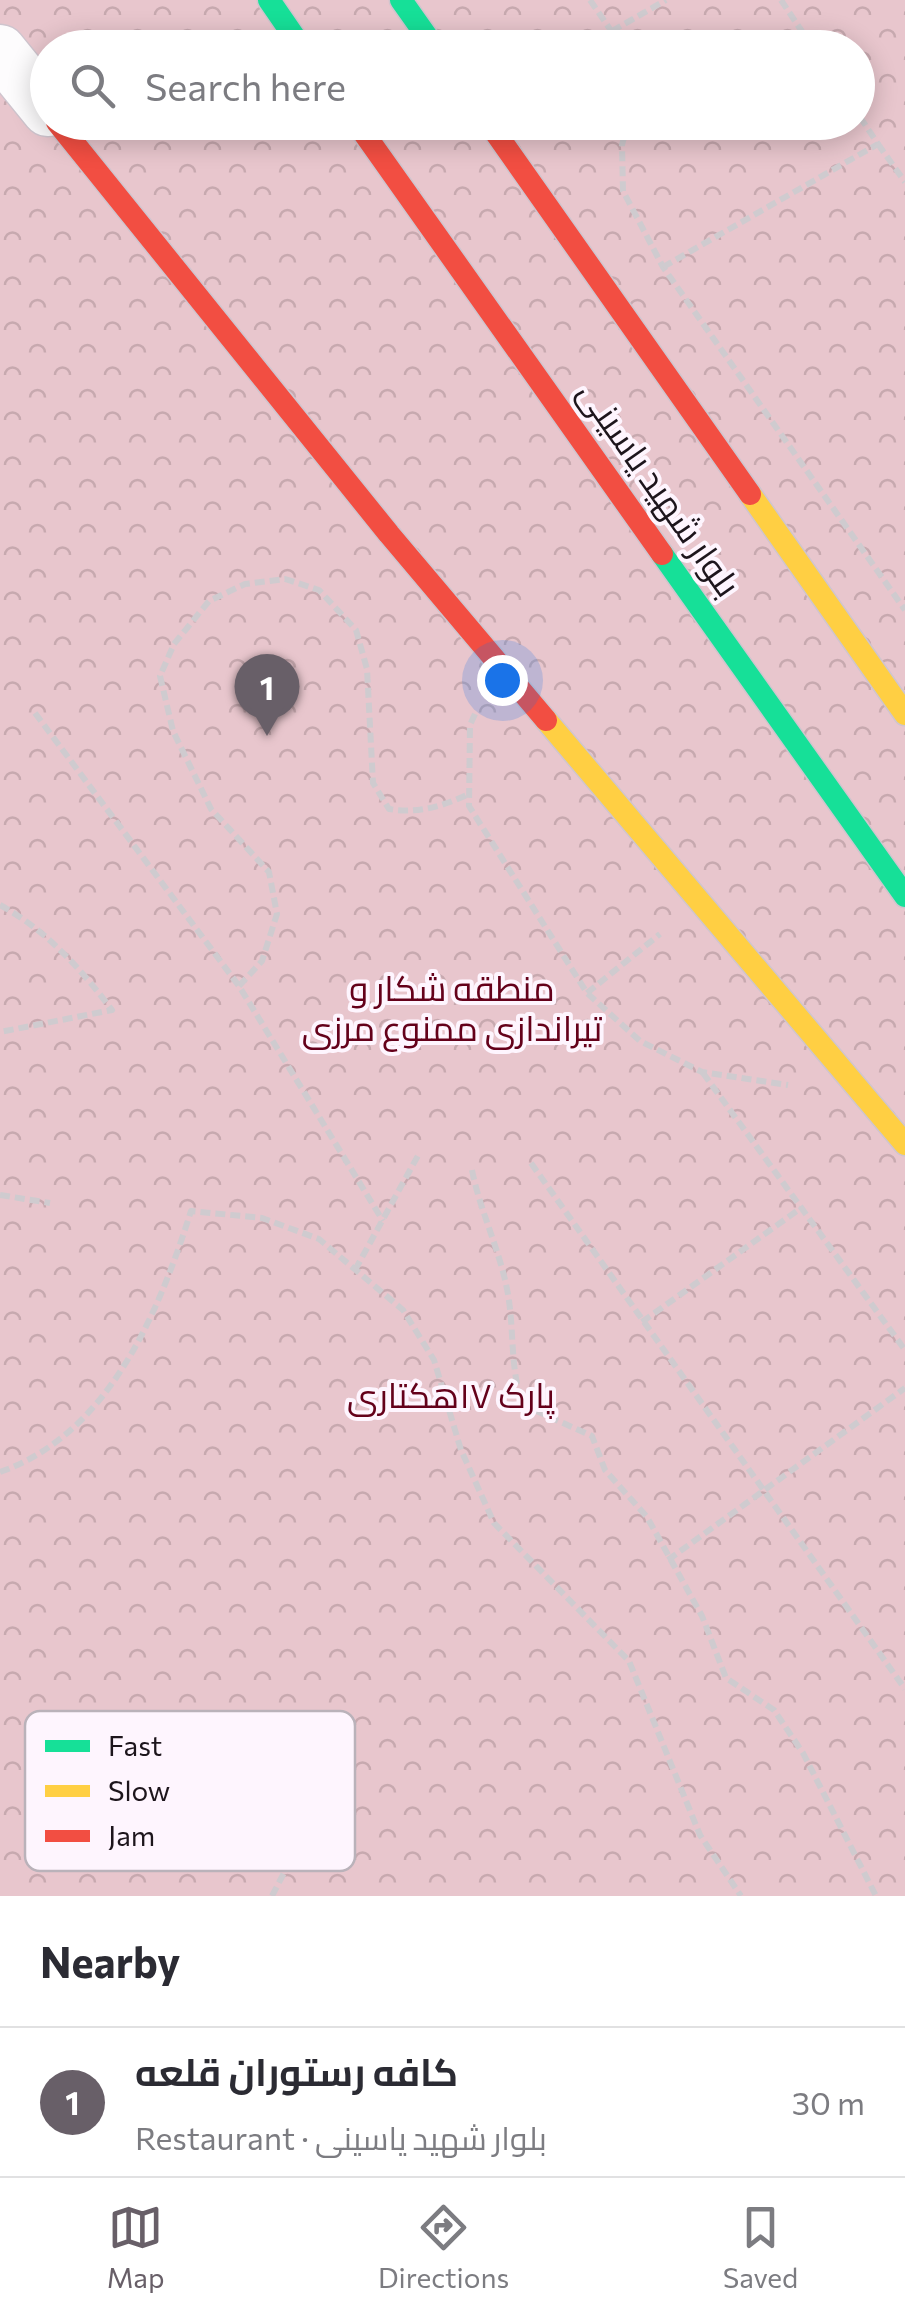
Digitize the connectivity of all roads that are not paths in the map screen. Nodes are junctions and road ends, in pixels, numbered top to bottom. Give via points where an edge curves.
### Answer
1 (268, 0) edge
2 (401, 0) edge
3 (289, 30) edge
4 (422, 30) edge
5 (0, 51) edge
6 (30, 88) edge
7 (73, 140) edge
8 (369, 140) edge
9 (501, 140) edge
10 (905, 714) edge
11 (905, 896) edge
12 (905, 1144) edge

1 - 3 main road
2 - 4 main road
5 - 6 street
7 - 12 main road via 498,663
8 - 11 main road, بلوار شهید یاسینی
9 - 10 main road, بلوار شهید یاسینی

